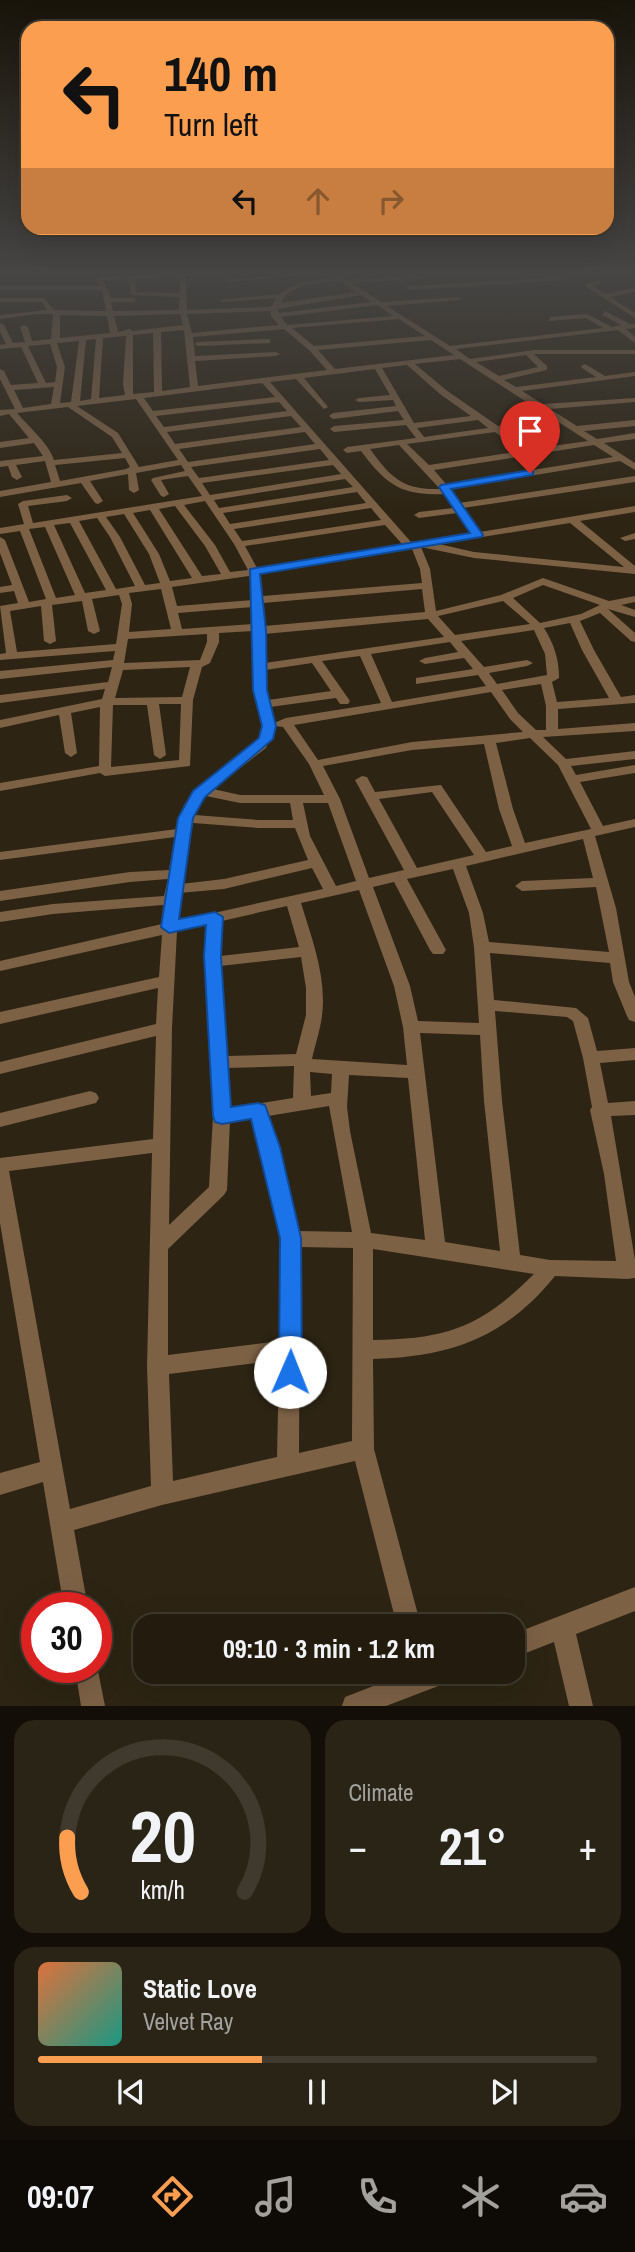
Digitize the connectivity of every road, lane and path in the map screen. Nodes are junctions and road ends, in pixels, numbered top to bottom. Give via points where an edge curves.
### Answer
1 (30, 353) edge
2 (58, 353) edge
3 (78, 353) edge
4 (99, 353) edge
5 (131, 353) edge
6 (157, 353) edge
7 (190, 353) edge
8 (274, 353) edge
9 (317, 353) edge
10 (456, 353) edge
11 (540, 353) edge
12 (525, 354) junction
13 (190, 359) junction
14 (466, 359) junction
15 (279, 361) junction
16 (409, 363) junction
17 (585, 366) dead end
18 (377, 367) junction
19 (0, 371) edge
20 (332, 372) junction
21 (634, 374) edge
22 (294, 377) junction
23 (603, 378) junction
24 (498, 379) junction
25 (265, 381) junction
26 (57, 384) junction
27 (43, 385) junction
28 (9, 388) junction
29 (194, 390) junction
30 (514, 390) junction
31 (158, 395) junction
32 (396, 397) junction
33 (134, 398) junction
34 (281, 400) junction
35 (359, 400) dead end
36 (635, 400) edge
37 (532, 401) junction
38 (95, 402) junction
39 (591, 402) junction
40 (73, 405) junction
41 (55, 407) junction
42 (324, 407) dead end
43 (541, 407) junction
44 (401, 408) junction
45 (16, 412) junction
46 (0, 413) edge
47 (293, 413) junction
48 (151, 414) junction
49 (333, 415) dead end
50 (481, 417) junction
51 (561, 420) junction
52 (629, 421) edge
53 (409, 424) junction
54 (308, 429) junction
55 (334, 429) dead end
56 (499, 429) junction
57 (576, 429) junction
58 (161, 430) junction
59 (635, 436) edge
60 (37, 440) junction
61 (422, 440) junction
62 (593, 441) junction
63 (402, 444) junction
64 (0, 445) edge
65 (322, 446) junction
66 (173, 447) junction
67 (364, 449) junction
68 (347, 450) dead end
69 (529, 452) junction
70 (128, 455) junction
71 (635, 457) edge
72 (622, 458) junction
73 (50, 460) junction
74 (336, 462) junction
75 (5, 463) edge
76 (635, 467) edge
77 (427, 468) junction
78 (133, 470) junction
79 (190, 470) junction
80 (347, 476) junction
81 (17, 477) dead end
82 (83, 478) junction
83 (635, 480) edge
84 (56, 483) junction
85 (360, 489) junction
86 (445, 489) junction
87 (134, 490) dead end
88 (0, 494) edge
89 (164, 494) dead end
90 (206, 496) junction
91 (67, 498) dead end
92 (98, 501) dead end
93 (178, 503) junction
94 (374, 505) junction
95 (152, 506) junction
96 (458, 508) junction
97 (635, 509) edge
98 (126, 510) junction
99 (216, 511) junction
100 (99, 514) junction
101 (419, 515) dead end
102 (72, 518) junction
103 (573, 520) junction
104 (387, 522) junction
105 (48, 523) junction
106 (26, 527) junction
107 (228, 527) junction
108 (0, 531) edge
109 (477, 535) junction
110 (0, 540) edge
111 (239, 544) junction
112 (415, 544) junction
113 (3, 556) edge
114 (633, 568) edge
115 (254, 572) junction
116 (12, 575) junction
117 (227, 576) junction
118 (0, 577) edge
119 (199, 580) junction
120 (167, 583) junction
121 (426, 586) junction
122 (17, 587) junction
123 (141, 587) junction
124 (0, 590) edge
125 (118, 591) junction
126 (84, 597) junction
127 (505, 597) junction
128 (635, 599) edge
129 (258, 601) junction
130 (49, 602) junction
131 (25, 606) junction
132 (606, 607) junction
133 (2, 609) edge
134 (173, 610) junction
135 (635, 614) edge
136 (431, 615) junction
137 (574, 619) junction
138 (539, 626) junction
139 (259, 629) junction
140 (213, 630) junction
141 (94, 631) dead end
142 (177, 632) junction
143 (453, 638) junction
144 (635, 639) edge
145 (50, 641) dead end
146 (120, 642) junction
147 (364, 652) junction
148 (467, 654) junction
149 (6, 657) edge
150 (315, 659) junction
151 (425, 661) dead end
152 (527, 663) dead end
153 (197, 664) junction
154 (118, 665) junction
155 (260, 667) junction
156 (481, 670) junction
157 (0, 676) edge
158 (546, 680) junction
159 (420, 681) dead end
160 (112, 685) junction
161 (493, 688) junction
162 (340, 694) junction
163 (0, 699) edge
164 (635, 699) edge
165 (187, 700) junction
166 (617, 701) junction
167 (107, 702) junction
168 (153, 702) junction
169 (262, 704) junction
170 (387, 704) junction
171 (552, 706) junction
172 (350, 710) junction
173 (65, 712) junction
174 (0, 724) edge
175 (278, 724) junction
176 (635, 727) edge
177 (552, 732) junction
178 (535, 734) junction
179 (489, 740) junction
180 (71, 753) dead end
181 (160, 755) dead end
182 (635, 755) edge
183 (563, 763) junction
184 (315, 764) junction
185 (103, 769) junction
186 (635, 769) edge
187 (573, 779) junction
188 (362, 780) dead end
189 (0, 787) edge
190 (203, 791) junction
191 (371, 796) junction
192 (333, 799) junction
193 (296, 800) junction
194 (635, 823) edge
195 (300, 824) junction
196 (184, 825) junction
197 (593, 833) junction
198 (520, 848) junction
199 (0, 856) edge
200 (482, 857) junction
201 (315, 863) junction
202 (458, 863) junction
203 (406, 876) junction
204 (603, 882) junction
205 (364, 886) junction
206 (522, 886) dead end
207 (173, 887) junction
208 (332, 892) junction
209 (0, 896) edge
210 (293, 901) junction
211 (0, 917) edge
212 (215, 917) junction
213 (169, 927) junction
214 (482, 947) junction
215 (438, 950) dead end
216 (308, 951) junction
217 (617, 958) junction
218 (213, 962) junction
219 (0, 967) edge
220 (166, 981) junction
221 (486, 1005) junction
222 (635, 1017) edge
223 (0, 1018) edge
224 (411, 1027) junction
225 (164, 1028) junction
226 (487, 1029) junction
227 (635, 1054) edge
228 (591, 1058) junction
229 (220, 1062) junction
230 (302, 1062) junction
231 (0, 1068) edge
232 (341, 1068) junction
233 (416, 1072) junction
234 (90, 1098) dead end
235 (339, 1098) junction
236 (302, 1102) junction
237 (635, 1108) edge
238 (258, 1110) junction
239 (599, 1110) junction
240 (222, 1116) junction
241 (0, 1120) edge
242 (162, 1145) junction
243 (0, 1167) edge
244 (291, 1238) junction
245 (363, 1240) junction
246 (159, 1245) junction
247 (436, 1249) junction
248 (7, 1256) edge
249 (511, 1264) junction
250 (550, 1268) junction
251 (631, 1270) edge
252 (291, 1349) junction
253 (362, 1350) junction
254 (157, 1366) junction
255 (363, 1450) junction
256 (288, 1465) junction
257 (51, 1469) junction
258 (0, 1485) edge
259 (162, 1494) junction
260 (60, 1523) junction
261 (73, 1592) edge
262 (635, 1599) edge
263 (406, 1614) edge
264 (562, 1627) junction
265 (525, 1641) edge
266 (89, 1683) edge
267 (406, 1684) edge
268 (93, 1706) edge
269 (354, 1706) edge
270 (582, 1706) edge

1 - 27 street
2 - 26 street via 61,367
3 - 40 street
4 - 38 street
5 - 33 street via 127,384
6 - 31 street
7 - 13 street
8 - 15 street
9 - 20 street
10 - 14 street
11 - 12 street
12 - 14 street
12 - 24 street via 544,368
13 - 15 street
13 - 29 street
14 - 16 street
14 - 24 street
15 - 22 street
16 - 18 street
16 - 50 street
17 - 23 street
18 - 20 street
18 - 32 street
19 - 28 street
20 - 22 street
21 - 23 street
22 - 25 street
22 - 42 street
23 - 30 street
24 - 30 street
25 - 29 street
25 - 34 street
26 - 27 street
26 - 41 street
27 - 28 street
28 - 45 street
29 - 31 street
30 - 37 street
31 - 33 street
32 - 35 street
32 - 44 street
33 - 38 street
33 - 48 street
34 - 47 street
34 - 48 street
36 - 39 street
37 - 39 street via 579,394
37 - 43 street
38 - 40 street
39 - 43 street
40 - 41 street
40 - 70 street via 110,430
41 - 45 street
43 - 51 street
44 - 49 street
44 - 53 street
45 - 46 street
45 - 60 street
47 - 54 street
47 - 58 street
48 - 58 street
50 - 53 street
50 - 56 street
51 - 56 street
51 - 57 street
52 - 57 street
53 - 55 street
53 - 61 street
54 - 65 street
54 - 66 street
56 - 61 street
56 - 69 street
57 - 62 street
58 - 66 street
59 - 62 street
60 - 64 street
60 - 73 street
61 - 63 street
62 - 69 street
62 - 72 street
63 - 67 street
63 - 77 street
65 - 74 street
65 - 79 street
66 - 79 street
67 - 68 street
67 - 86 street via 400,488 415,493
69 - 77 street
70 - 73 street
70 - 78 street
71 - 72 street
72 - 76 street
72 - 86 street
73 - 75 street
73 - 84 street
74 - 79 street
74 - 80 street
75 - 81 street
77 - 86 street
78 - 79 street
78 - 82 street
78 - 87 street
79 - 89 street via 158,478
79 - 90 street
80 - 85 street
80 - 90 street
82 - 84 street
82 - 92 street
83 - 96 street
84 - 88 street
85 - 94 street
85 - 99 street
86 - 96 street
90 - 93 street
90 - 99 street
91 - 106 street via 23,504
93 - 95 street
93 - 117 street
94 - 104 street
94 - 107 street
95 - 98 street
95 - 119 street
96 - 101 street
96 - 109 street
97 - 103 street
98 - 100 street
98 - 120 street via 145,535
99 - 107 street
100 - 102 street
100 - 123 street
102 - 105 street
102 - 125 street
103 - 109 street
103 - 114 street
104 - 111 street
104 - 112 street
105 - 106 street
105 - 126 street
106 - 108 street
106 - 130 street
107 - 111 street
109 - 112 street
110 - 113 street
111 - 115 street
112 - 114 street via 474,555
112 - 115 street
112 - 121 street
113 - 116 street
115 - 117 street
115 - 129 street
116 - 118 street
116 - 122 street
117 - 119 street
119 - 120 street
120 - 123 street
120 - 134 street
121 - 129 street
121 - 136 street
122 - 124 street
122 - 131 street
123 - 125 street
125 - 126 street
125 - 146 street via 127,604
126 - 130 street
126 - 141 street
127 - 132 street via 542,581
127 - 136 street
127 - 138 street
128 - 132 street
129 - 134 street
129 - 139 street
130 - 131 street
130 - 145 street
131 - 133 street
132 - 135 street
132 - 137 street
132 - 144 street
133 - 149 street
134 - 142 street
136 - 139 street
136 - 143 street
137 - 138 street
137 - 166 street
138 - 143 street
138 - 158 street via 554,678
139 - 140 street
139 - 155 street
140 - 142 street
140 - 153 street via 205,663
142 - 146 street
143 - 147 street
143 - 148 street
146 - 149 street
146 - 154 street
147 - 150 street
147 - 170 street
148 - 151 street
148 - 156 street
150 - 155 street
150 - 162 street
152 - 156 street
153 - 154 street
153 - 165 street
154 - 157 street
154 - 160 street
155 - 169 street
156 - 159 street
156 - 161 street
158 - 161 street
158 - 171 street
160 - 163 street
160 - 167 street
161 - 170 street
161 - 178 street
162 - 169 street
162 - 172 street
164 - 166 street
165 - 168 street
165 - 185 street via 185,763 108,774
166 - 171 street
167 - 168 street
167 - 173 street
167 - 185 street
168 - 181 street
169 - 175 street
170 - 172 street
171 - 177 street
172 - 175 street
173 - 174 street
173 - 180 street
175 - 184 street
175 - 190 street via 262,745
176 - 177 street
177 - 178 street
178 - 179 street
178 - 183 street
179 - 184 street via 412,746
179 - 198 street
182 - 183 street
183 - 187 street
184 - 192 street
185 - 189 street
186 - 187 street
187 - 197 street
188 - 191 street
190 - 193 street via 228,799
190 - 196 street via 191,805
191 - 200 street via 436,788
191 - 203 street
192 - 193 street
192 - 205 street
193 - 195 street
194 - 197 street
195 - 196 street
195 - 201 street
196 - 199 street
196 - 207 street
197 - 198 street
197 - 204 street
198 - 200 street
200 - 202 street
201 - 207 street via 224,884
201 - 208 street
202 - 203 street
202 - 214 street via 476,913
203 - 205 street
203 - 215 street
204 - 206 street
204 - 217 street
205 - 208 street
205 - 224 street via 393,956
207 - 209 street via 130,877
207 - 211 street
207 - 213 street
208 - 210 street
210 - 212 street
210 - 216 street
212 - 213 street
212 - 218 street
213 - 219 street
213 - 220 street
214 - 217 street
214 - 221 street
216 - 218 street
216 - 230 street via 314,1015
217 - 222 street
218 - 229 street
220 - 223 street
220 - 225 street
221 - 226 street
221 - 228 street via 570,1012 580,1018
224 - 226 street
224 - 233 street
225 - 231 street
225 - 242 street
226 - 249 street
227 - 228 street
228 - 239 street
229 - 230 street
229 - 240 street
230 - 232 street
230 - 236 street
232 - 233 street
232 - 235 street
233 - 247 street
234 - 241 street
235 - 236 street
235 - 245 street via 341,1131
236 - 238 street
237 - 239 street
238 - 240 street
238 - 244 street
239 - 251 street
240 - 246 street via 218,1190
242 - 243 street
242 - 246 street
243 - 248 street
244 - 245 street
244 - 252 street
245 - 247 street
245 - 253 street
246 - 254 street
247 - 249 street
248 - 257 street
249 - 250 street
250 - 251 street
250 - 253 street via 537,1285 502,1311 446,1343
252 - 254 street
252 - 256 street
253 - 255 street
254 - 259 street
255 - 256 street
255 - 263 street
256 - 259 street
257 - 258 street
257 - 260 street
259 - 260 street
260 - 261 street
262 - 264 street
264 - 265 street
264 - 270 street
266 - 268 street
267 - 269 street

